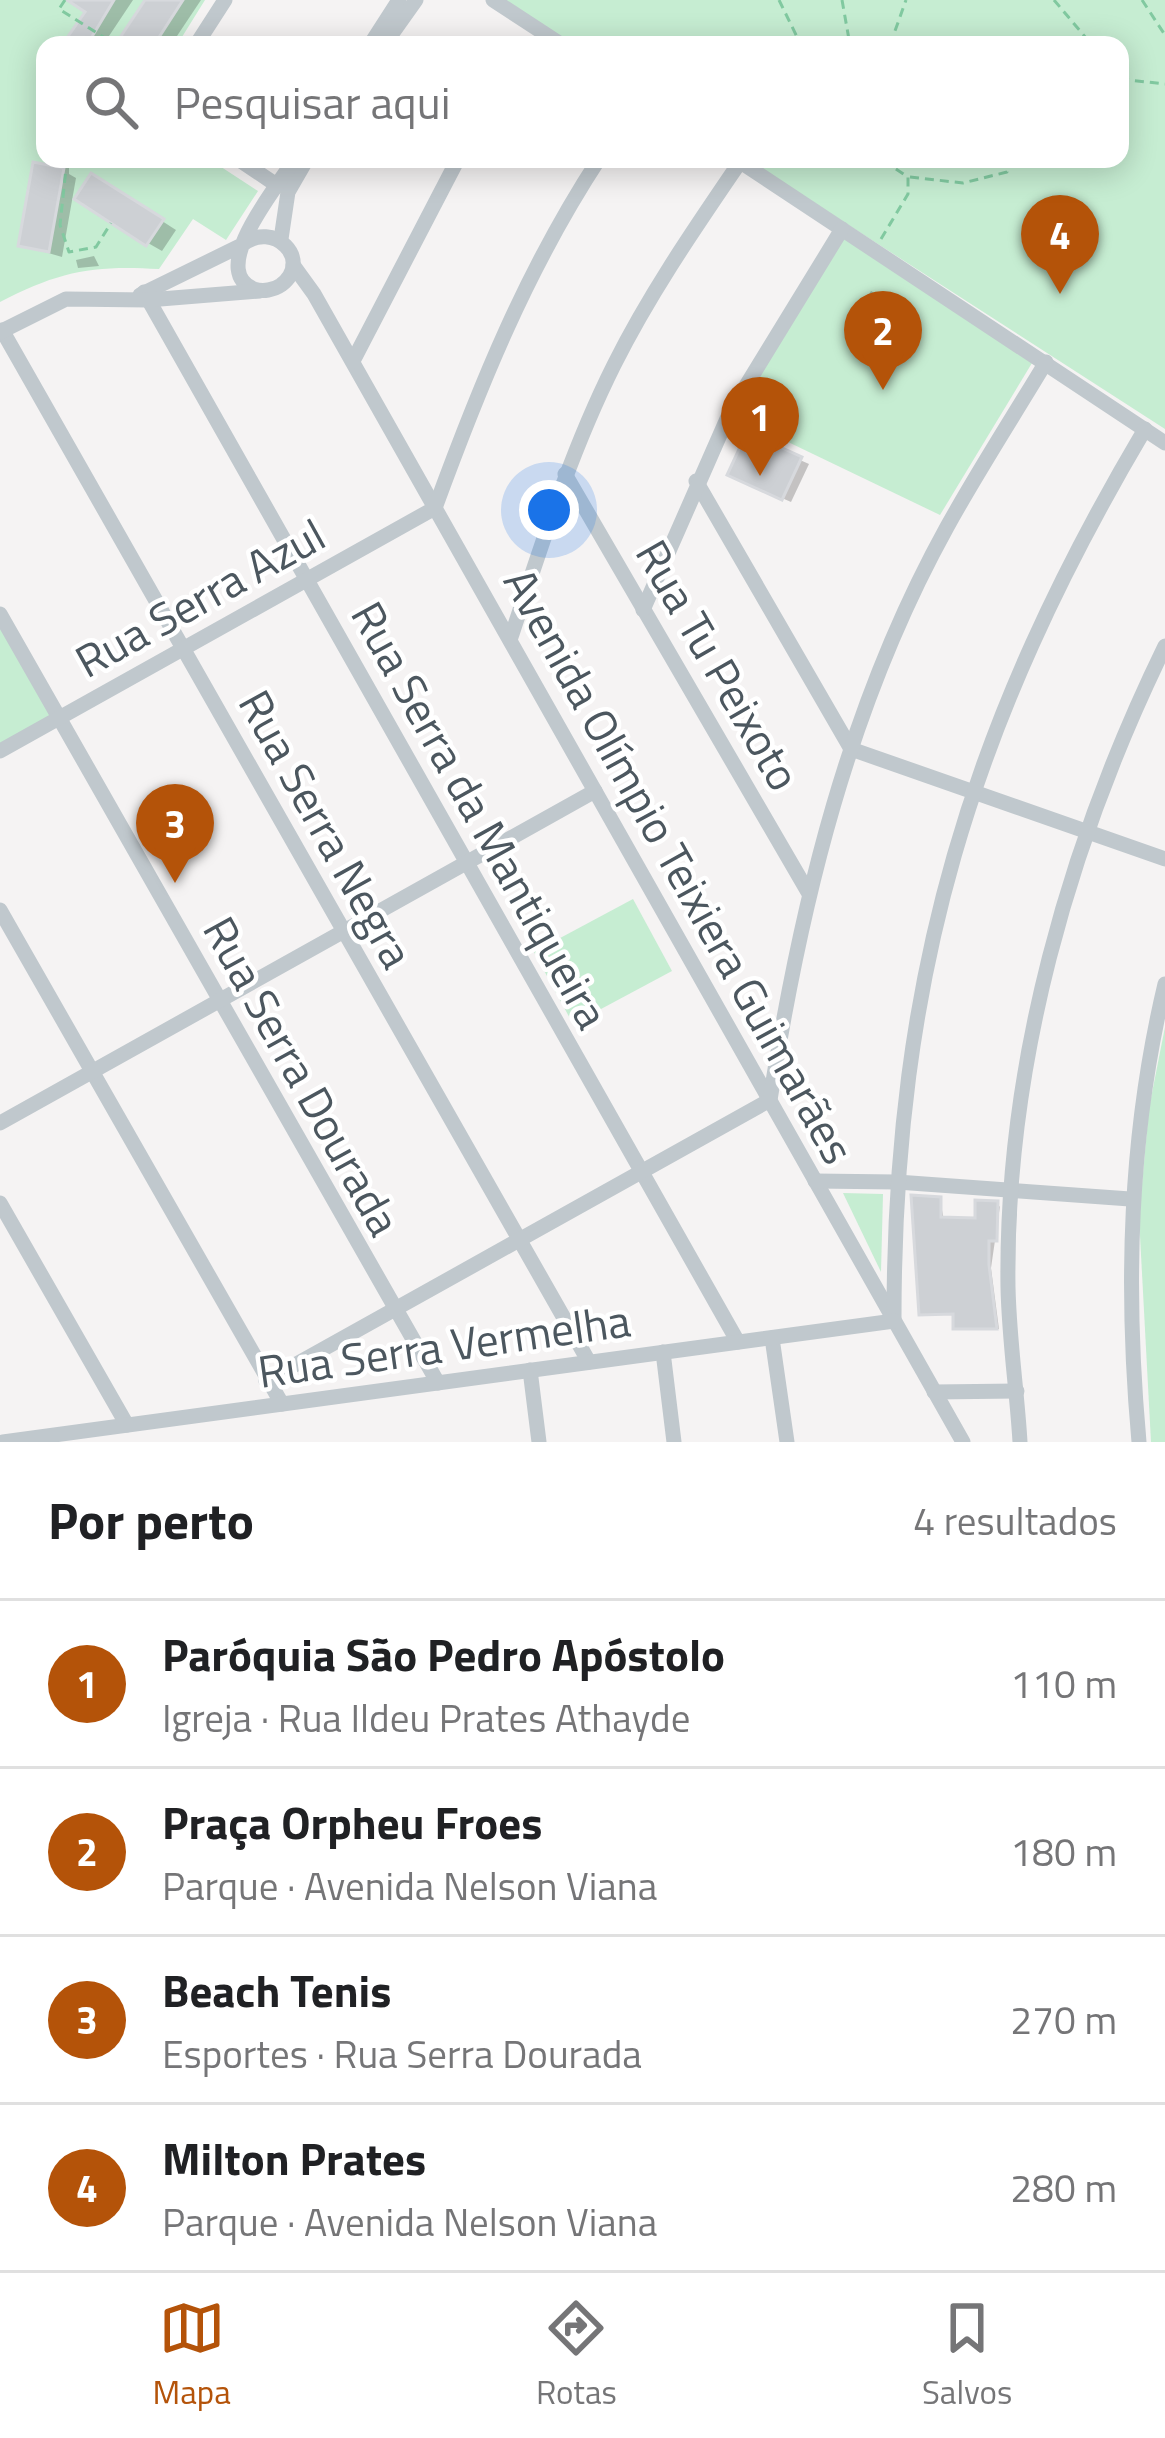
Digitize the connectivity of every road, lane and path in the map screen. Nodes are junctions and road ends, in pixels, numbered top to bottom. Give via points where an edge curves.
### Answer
1 (65, 0) edge
2 (225, 0) edge
3 (399, 0) edge
4 (416, 0) edge
5 (493, 0) edge
6 (779, 0) edge
7 (789, 0) edge
8 (842, 0) edge
9 (906, 0) edge
10 (1054, 0) edge
11 (1142, 0) edge
12 (785, 13) junction
13 (1165, 35) edge
14 (102, 36) edge
15 (202, 36) edge
16 (376, 36) edge
17 (390, 36) edge
18 (534, 36) edge
19 (796, 36) edge
20 (848, 36) edge
21 (893, 36) edge
22 (1084, 36) edge
23 (1129, 80) edge
24 (1165, 84) edge
25 (66, 168) edge
26 (251, 168) edge
27 (290, 168) edge
28 (302, 168) edge
29 (453, 168) edge
30 (593, 168) edge
31 (733, 168) edge
32 (750, 168) edge
33 (894, 168) edge
34 (1006, 168) edge
35 (908, 177) junction
36 (278, 186) junction
37 (112, 223) dead end
38 (842, 229) junction
39 (281, 239) junction
40 (242, 245) junction
41 (874, 250) junction
42 (293, 266) junction
43 (264, 290) junction
44 (314, 294) junction
45 (148, 295) junction
46 (1, 331) edge
47 (353, 362) junction
48 (1046, 362) junction
49 (1145, 429) junction
50 (1165, 442) edge
51 (565, 474) junction
52 (697, 481) junction
53 (435, 508) junction
54 (306, 580) junction
55 (644, 610) junction
56 (0, 614) edge
57 (510, 640) junction
58 (1165, 646) edge
59 (182, 649) junction
60 (58, 718) junction
61 (850, 749) junction
62 (0, 751) edge
63 (595, 791) junction
64 (971, 791) junction
65 (1086, 831) junction
66 (1165, 859) edge
67 (466, 863) junction
68 (808, 892) junction
69 (0, 910) edge
70 (342, 932) junction
71 (1165, 984) edge
72 (218, 1001) junction
73 (91, 1072) junction
74 (770, 1100) junction
75 (0, 1123) edge
76 (640, 1172) junction
77 (815, 1181) junction
78 (897, 1181) junction
79 (1012, 1190) junction
80 (1130, 1199) junction
81 (0, 1203) edge
82 (516, 1241) junction
83 (393, 1310) junction
84 (894, 1321) junction
85 (772, 1338) junction
86 (738, 1342) junction
87 (663, 1352) junction
88 (589, 1363) junction
89 (530, 1370) junction
90 (266, 1381) junction
91 (438, 1383) junction
92 (934, 1391) junction
93 (1018, 1391) junction
94 (282, 1404) junction
95 (127, 1425) junction
96 (4, 1442) edge
97 (539, 1442) edge
98 (674, 1442) edge
99 (787, 1442) edge
100 (962, 1442) edge
101 (1021, 1442) edge
102 (1138, 1442) edge

1 - 14 path via 59,9
2 - 15 street
3 - 16 street
4 - 17 street
5 - 18 street
6 - 12 path
7 - 12 path
8 - 20 path
9 - 21 path
10 - 22 path
11 - 13 path
12 - 19 path
23 - 24 path
25 - 37 path via 60,225 69,251 96,247
26 - 36 street
27 - 36 street
28 - 39 street via 288,192
29 - 47 street
30 - 53 street via 488,363
31 - 51 street via 614,365
32 - 38 street
33 - 35 path
34 - 35 path via 963,183
35 - 41 path via 908,194
36 - 40 street
38 - 41 street
38 - 52 street via 774,335
39 - 40 street via 265,234
39 - 42 street
40 - 43 street via 237,270
40 - 45 street
41 - 48 street
42 - 43 street via 286,281
42 - 44 street, Avenida Olímpio Teixiera Guimarães
43 - 44 street
43 - 45 street
44 - 47 street, Avenida Olímpio Teixiera Guimarães
45 - 46 street via 66,299
45 - 54 street, Rua Serra da Mantiqueira
46 - 59 street, Rua Serra Negra
47 - 53 street, Avenida Olímpio Teixiera Guimarães
48 - 49 street
48 - 61 street via 946,528
49 - 50 street
49 - 64 street via 1076,544
51 - 55 street, Rua Tu Peixoto
51 - 57 street
52 - 55 street
52 - 61 street
53 - 54 street, Rua Serra Azul
53 - 57 street, Avenida Olímpio Teixiera Guimarães
54 - 59 street, Rua Serra Azul
54 - 67 street, Rua Serra da Mantiqueira
55 - 68 street, Rua Tu Peixoto
56 - 60 street, Rua Serra Dourada
57 - 63 street, Avenida Olímpio Teixiera Guimarães
58 - 65 street
59 - 60 street, Rua Serra Azul
59 - 70 street, Rua Serra Negra
60 - 62 street, Rua Serra Azul
60 - 72 street, Rua Serra Dourada
61 - 64 street
61 - 68 street
63 - 67 street
63 - 74 street, Avenida Olímpio Teixiera Guimarães
64 - 65 street
64 - 78 street via 910,1049
65 - 66 street
65 - 79 street via 1027,1069
67 - 70 street
67 - 76 street, Rua Serra da Mantiqueira
68 - 74 street
69 - 73 street
70 - 72 street
70 - 82 street, Rua Serra Negra
71 - 80 street
72 - 73 street
72 - 83 street, Rua Serra Dourada
73 - 75 street
73 - 90 street
74 - 76 street
74 - 77 street, Avenida Olímpio Teixiera Guimarães
76 - 82 street
76 - 86 street, Rua Serra da Mantiqueira
77 - 78 street
77 - 84 street, Avenida Olímpio Teixiera Guimarães
78 - 79 street
78 - 84 street
79 - 80 street
79 - 93 street via 1008,1289
80 - 102 street
81 - 95 street
82 - 83 street
82 - 88 street, Rua Serra Negra
83 - 90 street
83 - 91 street, Rua Serra Dourada
84 - 85 street, Rua Serra Vermelha
84 - 92 street, Avenida Olímpio Teixiera Guimarães
85 - 86 street, Rua Serra Vermelha
85 - 99 street
86 - 87 street, Rua Serra Vermelha
87 - 88 street, Rua Serra Vermelha
87 - 98 street
88 - 89 street, Rua Serra Vermelha
89 - 91 street, Rua Serra Vermelha
89 - 97 street
90 - 94 street
91 - 94 street, Rua Serra Vermelha
92 - 93 street
92 - 100 street, Avenida Olímpio Teixiera Guimarães
93 - 101 street
94 - 95 street, Rua Serra Vermelha
95 - 96 street, Rua Serra Vermelha

